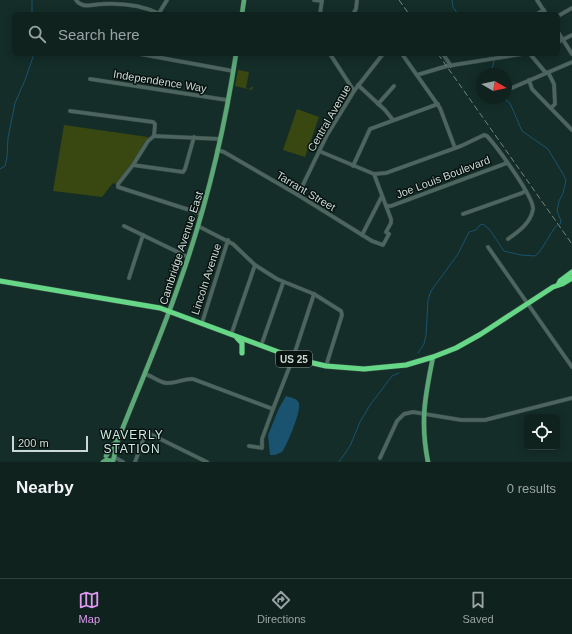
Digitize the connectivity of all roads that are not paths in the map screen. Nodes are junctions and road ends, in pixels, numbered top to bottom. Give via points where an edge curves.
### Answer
1 (76, 0) edge
2 (167, 0) edge
3 (244, 0) edge
4 (314, 0) edge
5 (357, 0) edge
6 (537, 0) edge
7 (136, 1) edge
8 (322, 1) edge
9 (108, 2) edge
10 (134, 6) junction
11 (572, 8) edge
12 (544, 10) joint
13 (156, 12) edge
14 (161, 12) edge
15 (242, 12) edge
16 (320, 12) edge
17 (354, 12) edge
18 (540, 12) edge
19 (560, 15) edge
20 (572, 34) edge
21 (560, 35) edge
22 (563, 40) junction
23 (560, 41) edge
24 (572, 54) edge
25 (151, 56) edge
26 (236, 56) edge
27 (331, 56) edge
28 (381, 56) edge
29 (403, 56) edge
30 (444, 56) edge
31 (496, 56) edge
32 (532, 56) edge
33 (572, 62) edge
34 (451, 66) junction
35 (233, 71) junction
36 (547, 73) junction
37 (417, 75) junction
38 (90, 79) dead end
39 (529, 80) junction
40 (358, 85) junction
41 (394, 86) dead end
42 (512, 88) edge
43 (354, 91) junction
44 (227, 100) junction
45 (378, 104) junction
46 (438, 104) junction
47 (551, 108) junction
48 (70, 111) dead end
49 (393, 120) junction
50 (572, 130) edge
51 (154, 136) junction
52 (194, 137) junction
53 (220, 139) junction
54 (455, 148) junction
55 (217, 150) junction
56 (319, 151) junction
57 (507, 163) junction
58 (133, 165) junction
59 (353, 166) junction
60 (374, 174) junction
61 (525, 191) junction
62 (298, 195) junction
63 (382, 196) junction
64 (386, 206) junction
65 (202, 214) junction
66 (463, 214) dead end
67 (124, 226) dead end
68 (198, 226) junction
69 (143, 235) junction
70 (362, 235) junction
71 (508, 239) dead end
72 (228, 240) junction
73 (488, 248) dead end
74 (188, 257) junction
75 (255, 265) junction
76 (572, 272) edge
77 (129, 278) dead end
78 (572, 278) edge
79 (0, 281) edge
80 (284, 283) junction
81 (558, 285) junction
82 (314, 294) junction
83 (528, 304) junction
84 (169, 312) junction
85 (202, 323) junction
86 (232, 335) junction
87 (260, 346) junction
88 (293, 358) junction
89 (433, 358) junction
90 (326, 366) junction
91 (572, 367) edge
92 (144, 374) junction
93 (572, 398) edge
94 (273, 409) junction
95 (424, 413) junction
96 (118, 440) junction
97 (249, 446) dead end
98 (106, 456) junction
99 (380, 458) dead end
100 (113, 460) edge
101 (102, 462) edge
102 (124, 462) edge
103 (134, 462) edge
104 (207, 462) edge
105 (428, 462) edge

1 - 9 street via 84,6
2 - 14 street
3 - 15 main road
4 - 8 street
5 - 17 street
6 - 12 street
7 - 10 street
8 - 16 street
9 - 10 street
10 - 13 street
11 - 19 street
12 - 18 street
20 - 22 street
21 - 22 street
22 - 23 street
22 - 24 street
25 - 35 street
26 - 35 main road, Cambridge Avenue East
27 - 43 street
28 - 40 street, Central Avenue
29 - 37 street
30 - 34 street
31 - 34 street
32 - 36 street
33 - 36 street
34 - 37 street
35 - 44 main road, Cambridge Avenue East
36 - 39 street
36 - 47 street via 554,84 555,104
37 - 46 street
38 - 44 street, Independence Way
39 - 42 street
39 - 47 street via 532,89
40 - 43 street, Central Avenue
40 - 45 street
41 - 45 street
43 - 56 street, Central Avenue
44 - 53 main road, Cambridge Avenue East
45 - 49 street
46 - 49 street
46 - 54 street
47 - 50 street
48 - 51 street via 153,122
49 - 59 street via 370,129
51 - 52 street
51 - 58 street
52 - 53 street
52 - 58 street via 183,172
53 - 55 main road, Cambridge Avenue East
54 - 57 street via 486,135
54 - 60 street via 386,174
55 - 62 street, Tarrant Street
55 - 65 main road, Cambridge Avenue East
56 - 59 street
56 - 62 street, Central Avenue
57 - 61 street
57 - 64 street, Joe Louis Boulevard
58 - 65 street via 118,184 118,188
59 - 60 street
60 - 63 street
61 - 66 street
61 - 71 street via 532,202 532,212 526,224
62 - 70 street, Tarrant Street
63 - 64 street
63 - 70 street
64 - 70 street, Tarrant Street via 391,220 383,245
65 - 68 main road, Cambridge Avenue East
67 - 69 street
68 - 72 street
68 - 74 main road, Cambridge Avenue East
69 - 74 street
69 - 77 street
72 - 75 street
72 - 85 street, Lincoln Avenue
73 - 83 street
74 - 84 main road, Cambridge Avenue East
75 - 80 street
75 - 86 street
76 - 81 highway, US 25
78 - 81 highway, US 25
79 - 84 highway, US 25 via 160,308
80 - 82 street
80 - 87 street
81 - 83 highway, US 25
82 - 88 street
82 - 90 street via 342,312
83 - 89 highway, US 25 via 468,342
83 - 91 street
84 - 85 highway, US 25
84 - 92 main road, Cambridge Avenue East
85 - 86 highway, US 25
86 - 87 highway, US 25
86 - 87 highway via 242,343 242,353 247,345
87 - 88 highway, US 25
88 - 90 highway, US 25
88 - 94 street
89 - 90 highway, US 25 via 377,369
89 - 95 main road
92 - 94 street via 165,383 193,379
92 - 96 main road, Cambridge Avenue East
93 - 95 street via 485,420 462,420
94 - 97 street via 262,438 262,448
95 - 99 street via 408,412 400,418
95 - 105 main road
96 - 98 main road
96 - 100 main road
98 - 100 main road via 109,455
98 - 101 main road
100 - 101 main road
100 - 102 street
103 - 104 street via 146,432

